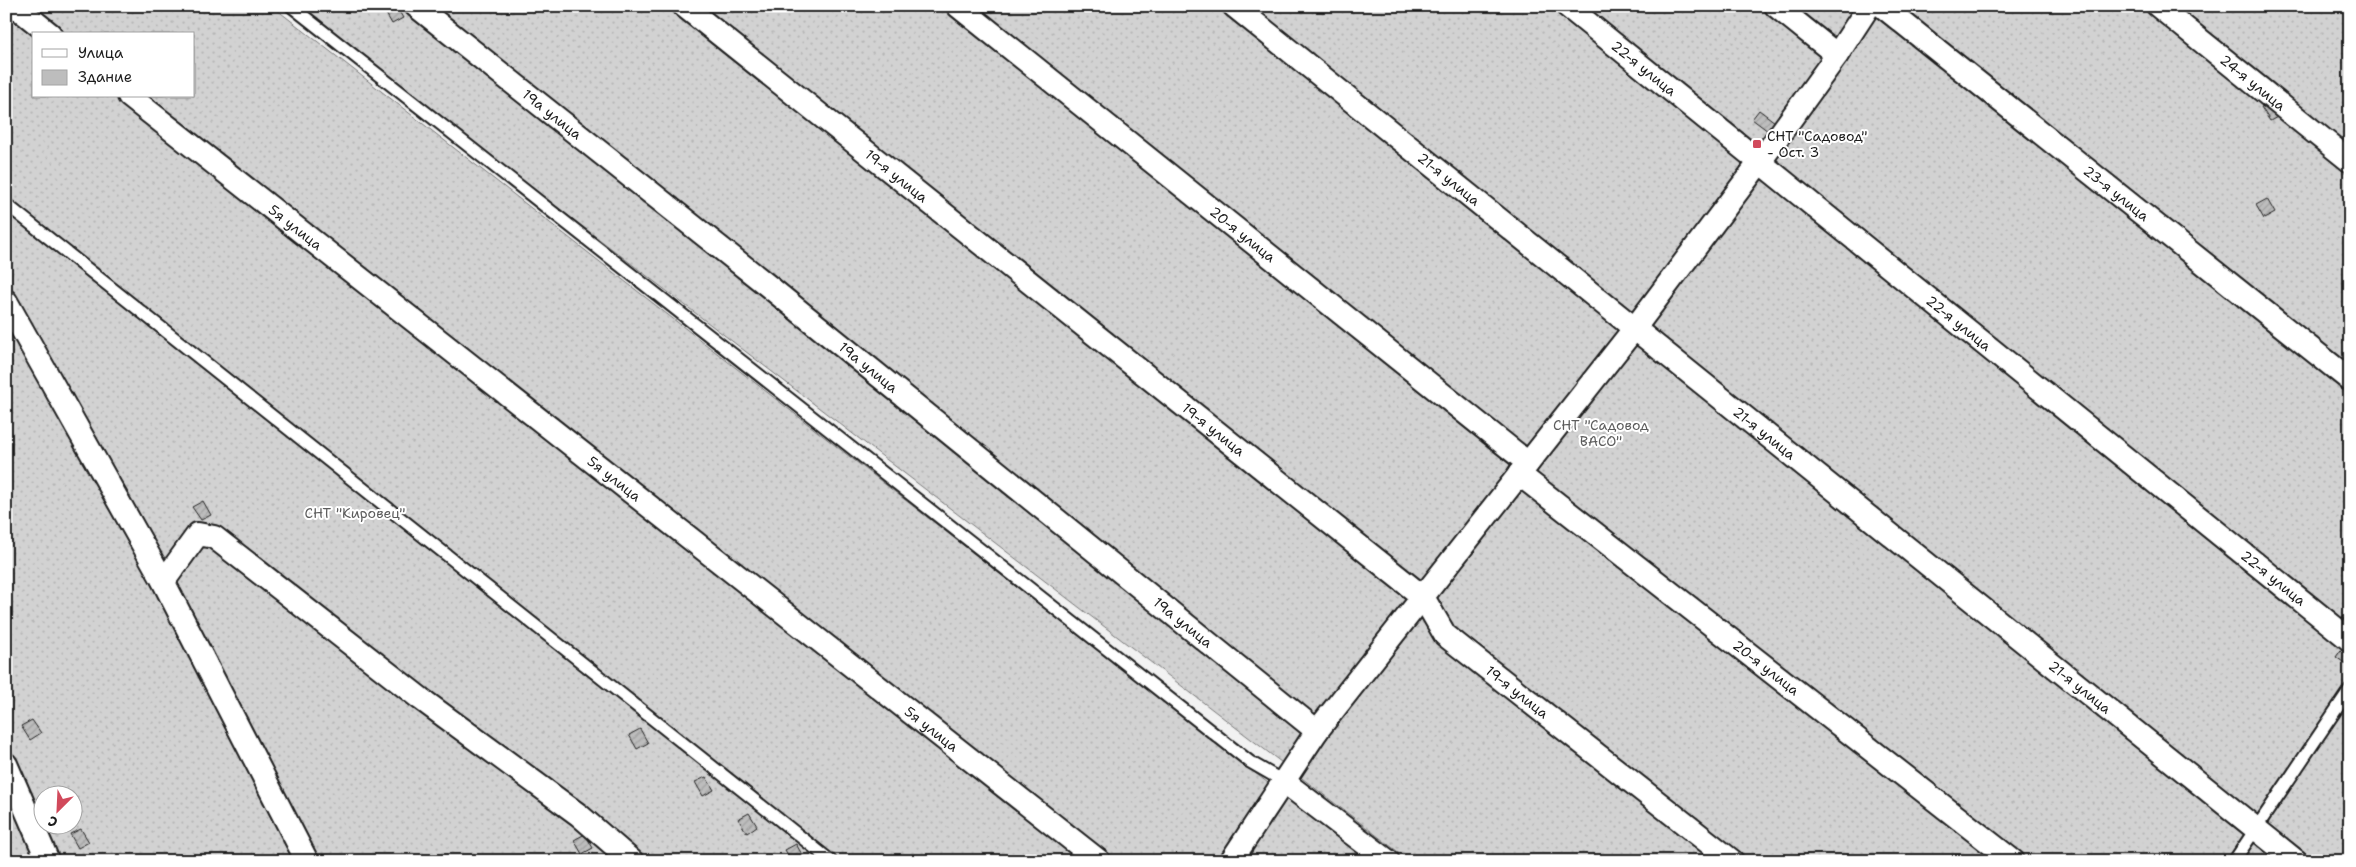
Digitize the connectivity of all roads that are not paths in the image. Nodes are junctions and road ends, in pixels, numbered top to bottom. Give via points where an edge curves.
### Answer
1 (15, 6) edge
2 (291, 6) edge
3 (416, 6) edge
4 (684, 6) edge
5 (958, 6) edge
6 (1234, 6) edge
7 (1567, 6) edge
8 (1776, 6) edge
9 (1869, 6) edge
10 (1882, 6) edge
11 (2158, 6) edge
12 (48, 32) edge
13 (1837, 55) junction
14 (132, 98) edge
15 (2350, 160) edge
16 (1759, 163) junction
17 (6, 204) edge
18 (6, 301) edge
19 (1634, 329) junction
20 (2350, 380) edge
21 (1524, 469) junction
22 (164, 581) junction
23 (1423, 597) junction
24 (2350, 640) edge
25 (2350, 689) edge
26 (1318, 731) junction
27 (6, 764) edge
28 (1283, 782) junction
29 (2256, 830) junction
30 (48, 861) edge
31 (307, 861) edge
32 (632, 861) edge
33 (830, 861) edge
34 (1098, 861) edge
35 (1231, 861) edge
36 (1388, 861) edge
37 (1732, 861) edge
38 (2013, 861) edge
39 (2234, 861) edge
40 (2296, 861) edge

1 - 12 street
2 - 28 lane via 1250,762
3 - 26 street, 19а улица
4 - 23 street, 19-я улица
5 - 21 street, 20-я улица
6 - 19 street, 21-я улица
7 - 16 street, 22-я улица
8 - 13 street
9 - 13 street
10 - 20 street, 23-я улица
11 - 15 street, 24-я улица
13 - 16 street
14 - 34 street, 5я улица
16 - 19 street
16 - 24 street, 22-я улица
17 - 33 lane
18 - 22 street
19 - 21 street
19 - 29 street, 21-я улица
21 - 23 street
21 - 38 street, 20-я улица
22 - 31 street
22 - 32 street via 198,534 214,537 421,699 579,815
23 - 26 street
23 - 37 street, 19-я улица via 1445,635
25 - 29 lane
26 - 28 street
27 - 30 street
28 - 35 street
28 - 36 street
29 - 39 lane
29 - 40 street, 21-я улица

